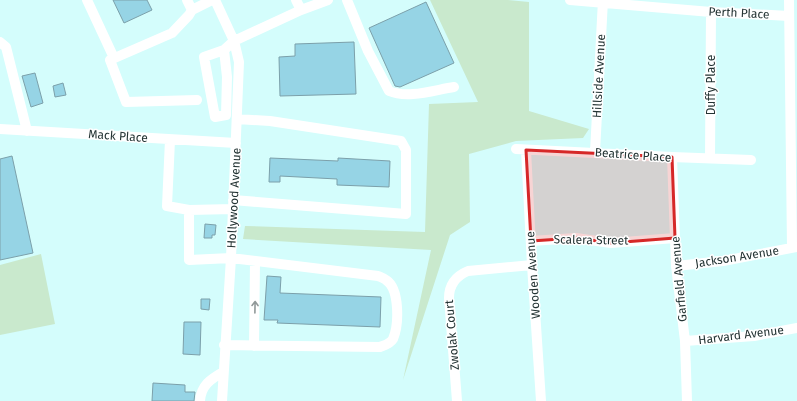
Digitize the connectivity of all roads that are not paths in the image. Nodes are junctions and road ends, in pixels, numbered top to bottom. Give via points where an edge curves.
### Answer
1 (87, 0) edge
2 (187, 0) edge
3 (214, 0) edge
4 (296, 0) edge
5 (326, 0) edge
6 (347, 0) edge
7 (570, 0) edge
8 (789, 0) edge
9 (603, 2) edge
10 (192, 10) junction
11 (301, 10) junction
12 (711, 12) junction
13 (789, 16) junction
14 (234, 41) junction
15 (0, 42) edge
16 (224, 50) junction
17 (114, 58) junction
18 (454, 87) dead end
19 (197, 100) dead end
20 (237, 119) junction
21 (0, 129) edge
22 (27, 131) junction
23 (170, 140) junction
24 (236, 143) junction
25 (521, 149) joint
26 (595, 152) junction
27 (672, 157) junction
28 (710, 158) junction
29 (751, 160) dead end
30 (233, 204) junction
31 (189, 210) junction
32 (675, 238) junction
33 (531, 241) junction
34 (794, 247) edge
35 (231, 258) junction
36 (255, 261) junction
37 (532, 265) junction
38 (676, 266) junction
39 (797, 328) edge
40 (685, 341) junction
41 (224, 345) junction
42 (254, 346) junction
43 (223, 372) junction
44 (200, 401) edge
45 (222, 401) edge
46 (457, 401) edge
47 (541, 401) edge
48 (687, 401) edge

1 - 17 street
2 - 10 street
3 - 10 street
3 - 14 street, Hollywood Avenue
4 - 11 street
5 - 11 street
6 - 18 street via 368,51 389,91 410,94
7 - 9 street, Perth Place
8 - 13 street
9 - 12 street, Perth Place
9 - 26 street, Hillside Avenue
10 - 17 street via 172,33
11 - 14 street
12 - 13 street, Perth Place
12 - 28 street, Duffy Place
13 - 34 street
14 - 16 street
14 - 20 street, Hollywood Avenue via 239,62
15 - 22 street via 6,46
16 - 16 street via 204,57 215,117 226,115 227,77
17 - 19 street via 110,60 126,102
20 - 24 street, Hollywood Avenue
20 - 30 street via 270,121 401,141 406,150 406,214
21 - 22 street, Mack Place
22 - 23 street, Mack Place
23 - 24 street, Mack Place
23 - 31 street via 167,206
24 - 30 street, Hollywood Avenue
25 - 26 street, Beatrice Place
25 - 33 street, Wooden Avenue
26 - 27 street, Beatrice Place
27 - 28 street, Beatrice Place
27 - 32 street, Garfield Avenue
28 - 29 street, Beatrice Place
30 - 31 street
30 - 35 street, Hollywood Avenue
31 - 35 street via 189,260
32 - 33 street, Scalera Street via 611,242 576,238
32 - 38 street, Garfield Avenue
33 - 37 street, Wooden Avenue
34 - 38 street, Jackson Avenue via 723,261
35 - 36 street
35 - 41 street, Hollywood Avenue
42 -> 36 street
36 - 42 street via 378,276 387,280 396,294 398,308 392,339 380,347
37 - 46 street, Zwolak Court via 468,271 460,274 450,287
37 - 47 street, Wooden Avenue
38 - 40 street, Garfield Avenue
39 - 40 street, Harvard Avenue via 754,336
40 - 48 street, Garfield Avenue
41 - 42 street
41 - 43 street, Hollywood Avenue
43 - 44 street via 208,381
43 - 45 street, Hollywood Avenue

